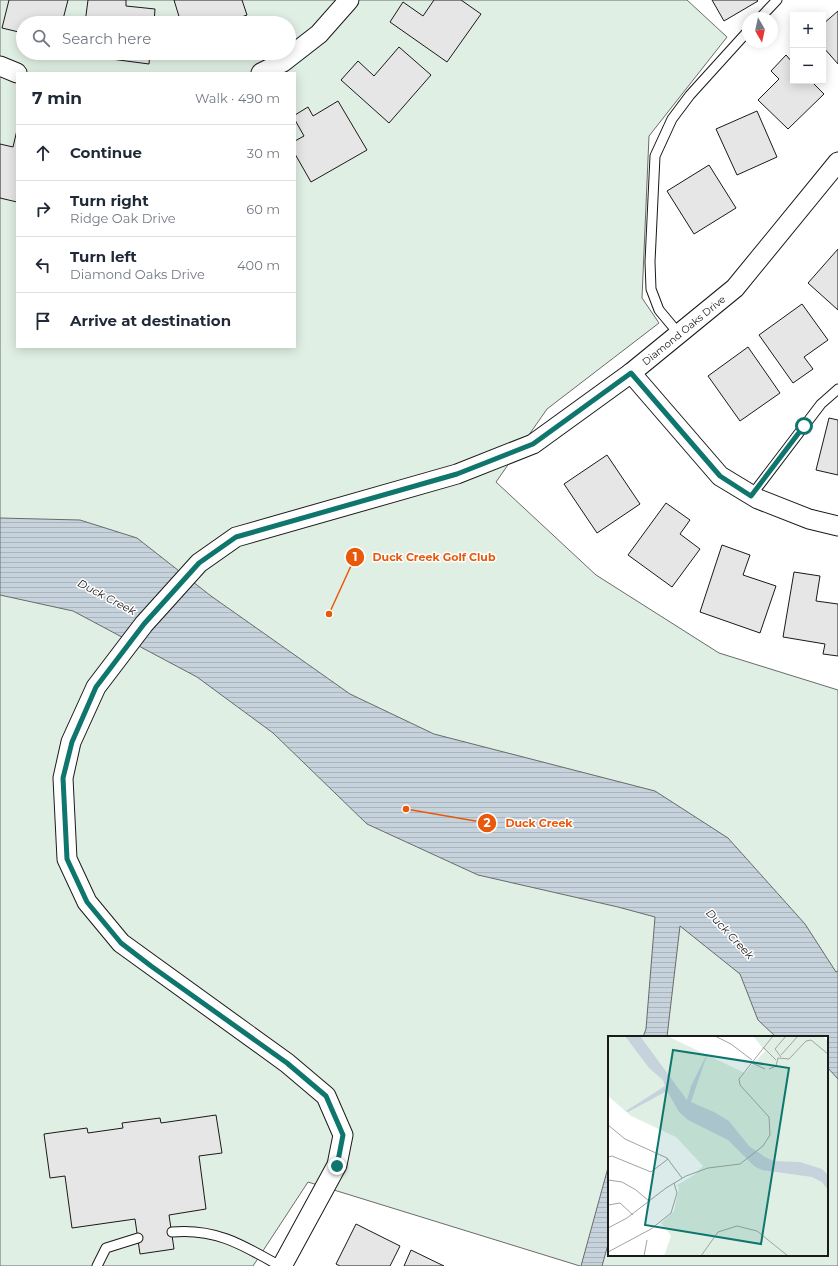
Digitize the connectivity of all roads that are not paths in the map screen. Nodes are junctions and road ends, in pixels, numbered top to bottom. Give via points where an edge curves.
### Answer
1 (349, 0) edge
2 (777, 0) edge
3 (766, 12) edge
4 (742, 37) edge
5 (296, 52) edge
6 (286, 60) edge
7 (0, 66) edge
8 (263, 72) edge
9 (16, 73) edge
10 (836, 169) edge
11 (679, 334) junction
12 (631, 373) junction
13 (838, 389) edge
14 (751, 496) junction
15 (838, 526) edge
16 (172, 1232) dead end
17 (138, 1238) dead end
18 (97, 1266) edge
19 (281, 1266) edge

1 - 5 street via 319,34
2 - 3 lane
4 - 11 lane via 672,119 655,156 651,289 659,310
6 - 8 street
7 - 9 street
10 - 11 street, Diamond Oaks Drive via 735,288
11 - 12 street, Diamond Oaks Drive
12 - 14 street via 720,476
12 - 19 street, Diamond Oaks Drive via 533,444 457,474 236,537 199,563 134,636 96,687 81,716 63,778 67,859 87,902 121,943 287,1063 326,1096 343,1135 337,1166
13 - 14 lane via 821,404
14 - 15 street via 809,519
16 - 19 lane via 191,1230 217,1235
17 - 18 lane via 106,1248

